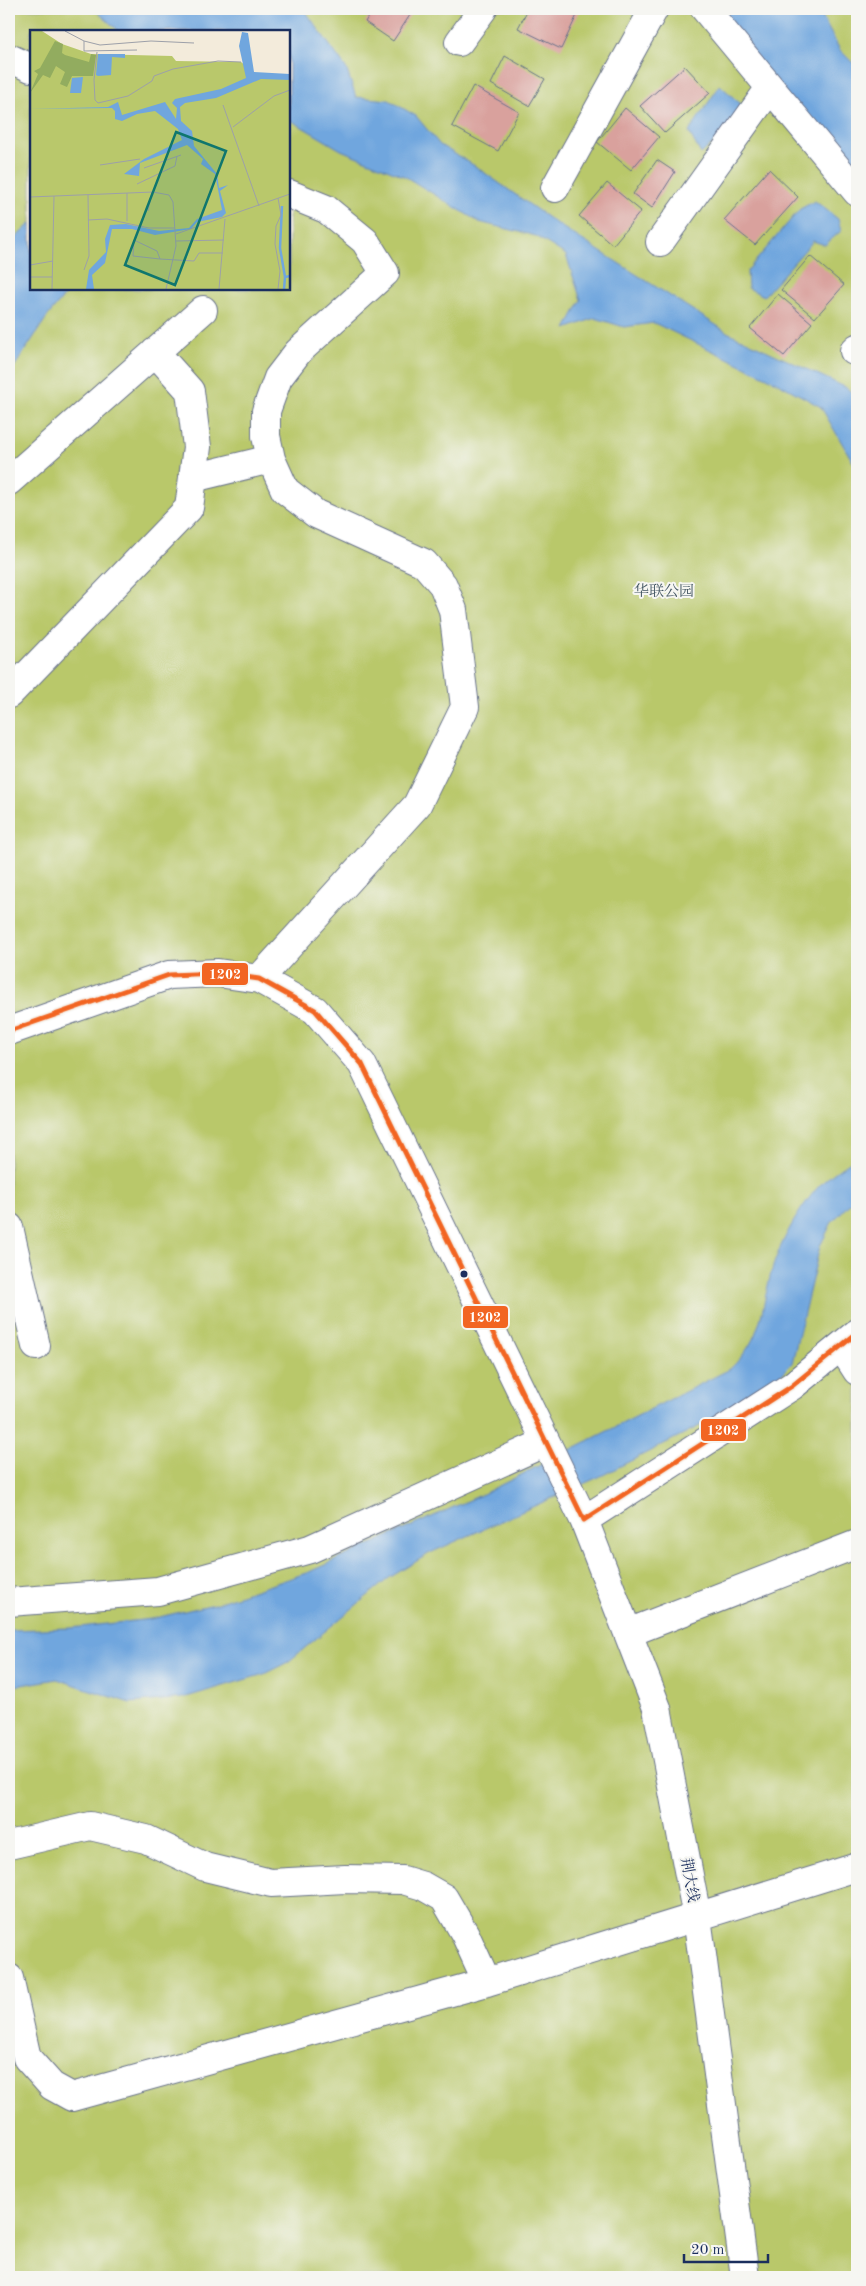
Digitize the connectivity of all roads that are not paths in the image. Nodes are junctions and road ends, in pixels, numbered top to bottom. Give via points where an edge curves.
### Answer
1 (482, 9) edge
2 (654, 9) edge
3 (705, 9) edge
4 (459, 42) dead end
5 (9, 58) edge
6 (30, 68) edge
7 (770, 88) junction
8 (555, 188) dead end
9 (857, 192) edge
10 (290, 194) edge
11 (660, 242) dead end
12 (203, 310) dead end
13 (155, 352) junction
14 (271, 459) junction
15 (193, 478) junction
16 (9, 481) edge
17 (9, 694) edge
18 (259, 979) junction
19 (9, 1031) edge
20 (9, 1227) edge
21 (849, 1340) edge
22 (36, 1346) dead end
23 (857, 1371) edge
24 (546, 1442) junction
25 (579, 1509) junction
26 (857, 1544) edge
27 (9, 1602) edge
28 (628, 1633) junction
29 (9, 1845) edge
30 (857, 1867) edge
31 (697, 1917) junction
32 (9, 1978) edge
33 (487, 1982) junction
34 (744, 2277) edge

1 - 4 street
2 - 8 street
3 - 7 street
5 - 6 street
7 - 9 street
7 - 11 street
10 - 14 street via 326,209 365,241 385,273 298,352 278,378 266,411 266,436
12 - 13 street
13 - 15 street via 190,391 197,447
13 - 16 street
14 - 15 street
14 - 18 street via 285,490 316,514 424,563 443,585 453,610 465,707 417,805
15 - 17 street via 189,508
18 - 19 street via 218,973 169,975
18 - 24 street, 荆大线 via 315,1010 362,1064
20 - 22 street
21 - 23 street
21 - 25 street via 792,1386
24 - 25 street, 荆大线
24 - 27 street via 310,1549 158,1591
25 - 28 street, 荆大线
26 - 28 street
28 - 31 street, 荆大线 via 657,1708
29 - 33 street via 90,1826 146,1839 205,1867 271,1883 345,1879 410,1882 444,1898
30 - 31 street
31 - 33 street
31 - 34 street, 荆大线
32 - 33 street via 28,2058 52,2086 72,2097

